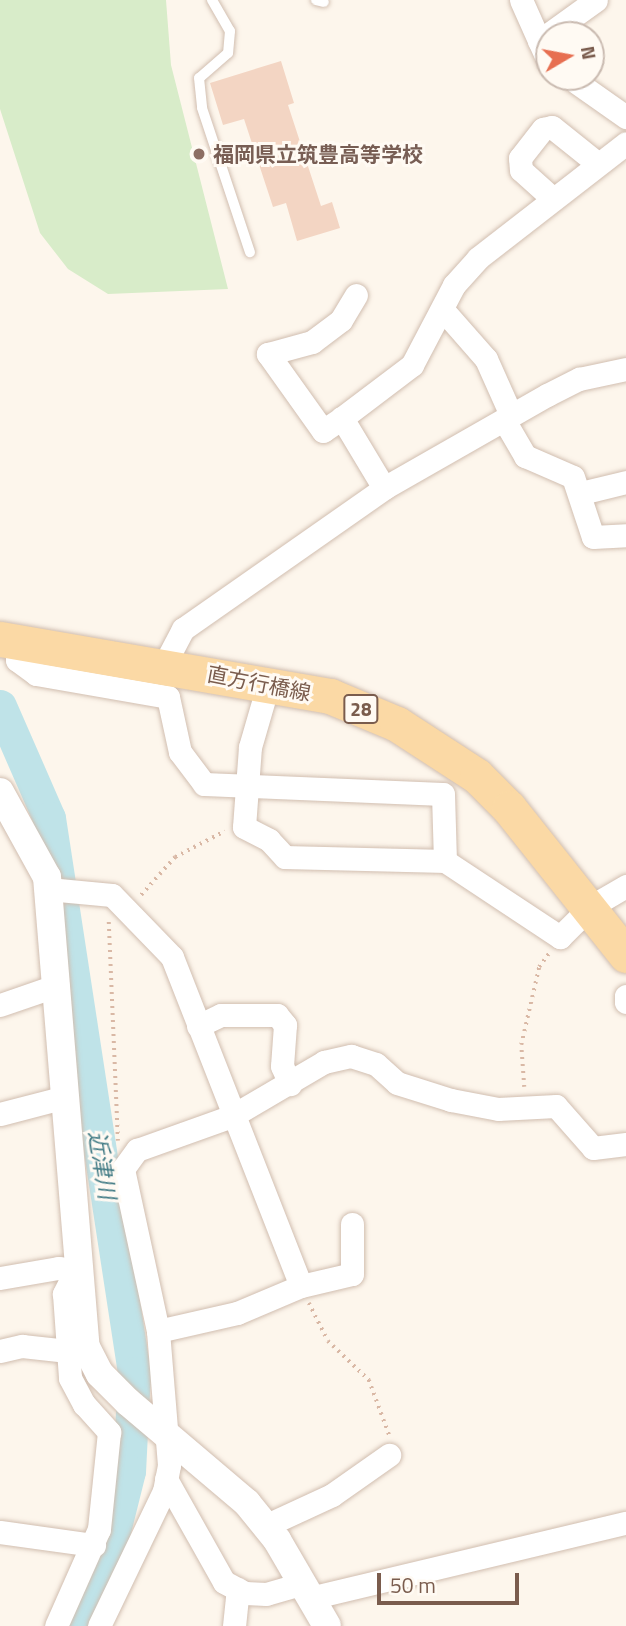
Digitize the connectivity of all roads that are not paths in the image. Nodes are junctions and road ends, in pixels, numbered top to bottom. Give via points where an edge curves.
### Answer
1 (212, 0) edge
2 (521, 0) edge
3 (596, 0) edge
4 (567, 21) edge
5 (535, 32) edge
6 (589, 91) edge
7 (626, 117) edge
8 (626, 143) edge
9 (597, 163) junction
10 (551, 197) junction
11 (250, 252) dead end
12 (356, 295) dead end
13 (443, 310) junction
14 (626, 369) edge
15 (507, 417) junction
16 (342, 418) junction
17 (626, 482) edge
18 (384, 488) junction
19 (581, 493) junction
20 (626, 535) edge
21 (9, 640) edge
22 (164, 665) junction
23 (268, 685) junction
24 (246, 785) junction
25 (0, 792) edge
26 (445, 861) junction
27 (626, 886) edge
28 (48, 889) junction
29 (590, 907) junction
30 (626, 955) edge
31 (58, 985) junction
32 (626, 996) edge
33 (626, 1002) edge
34 (0, 1005) edge
35 (198, 1026) junction
36 (289, 1084) junction
37 (62, 1098) junction
38 (0, 1114) edge
39 (232, 1116) junction
40 (626, 1144) edge
41 (352, 1224) dead end
42 (76, 1270) junction
43 (0, 1278) edge
44 (300, 1286) junction
45 (158, 1331) junction
46 (0, 1351) edge
47 (68, 1351) junction
48 (166, 1438) junction
49 (389, 1455) road end
50 (166, 1479) junction
51 (626, 1523) edge
52 (265, 1525) junction
53 (0, 1532) edge
54 (93, 1545) junction
55 (238, 1589) junction
56 (306, 1591) junction
57 (56, 1626) edge
58 (99, 1626) edge
59 (234, 1626) edge
60 (327, 1626) edge

1 - 11 lane via 230,31 228,53 199,78 202,108
2 - 5 street
3 - 4 street
6 - 7 street
8 - 9 street
9 - 10 street
9 - 10 street via 552,127 543,129 520,158 521,170
10 - 13 street via 478,258 454,285
12 - 16 street via 341,320 312,342 268,354 323,431
13 - 15 street via 486,359
13 - 16 street via 412,365
14 - 15 street via 579,379
15 - 18 street
15 - 19 street via 525,456 573,477
16 - 18 street
17 - 19 street
18 - 22 street via 183,629
19 - 20 street via 593,537
21 - 22 main road, 直方行橋線 / 28
21 - 24 street via 17,660 36,674 168,697 180,752 204,784
22 - 23 main road, 直方行橋線 / 28
23 - 24 street via 250,747
23 - 29 main road, 直方行橋線 / 28 via 330,696 397,724 442,750 509,808
24 - 26 street via 244,827 269,840 285,857
24 - 26 street via 443,794
25 - 28 street via 37,852
26 - 29 street via 560,937
27 - 29 street
28 - 31 street
28 - 35 street via 119,903 172,957
29 - 30 main road, 直方行橋線 / 28
31 - 34 street
31 - 37 street
32 - 33 street
35 - 36 street via 221,1015 277,1016 285,1025 282,1066
35 - 39 street
36 - 39 street
36 - 40 street via 324,1062 351,1056 376,1063 397,1083 451,1100 498,1109 532,1103 556,1106 593,1148
37 - 38 street
37 - 42 street
39 - 44 street
39 - 45 street via 137,1150 123,1169
41 - 44 street via 352,1274
42 - 43 street via 58,1268
42 - 47 street via 64,1294
42 - 48 street via 86,1346 100,1374
44 - 45 street via 237,1313
45 - 48 street
46 - 47 street via 22,1346
47 - 54 street via 79,1395 109,1432
48 - 50 street
48 - 52 street via 247,1503
49 - 52 street via 332,1495
50 - 55 street via 224,1581
50 - 58 street
51 - 56 street
52 - 56 street
53 - 54 street
54 - 57 street
55 - 56 street via 266,1594
55 - 59 street
56 - 60 street

